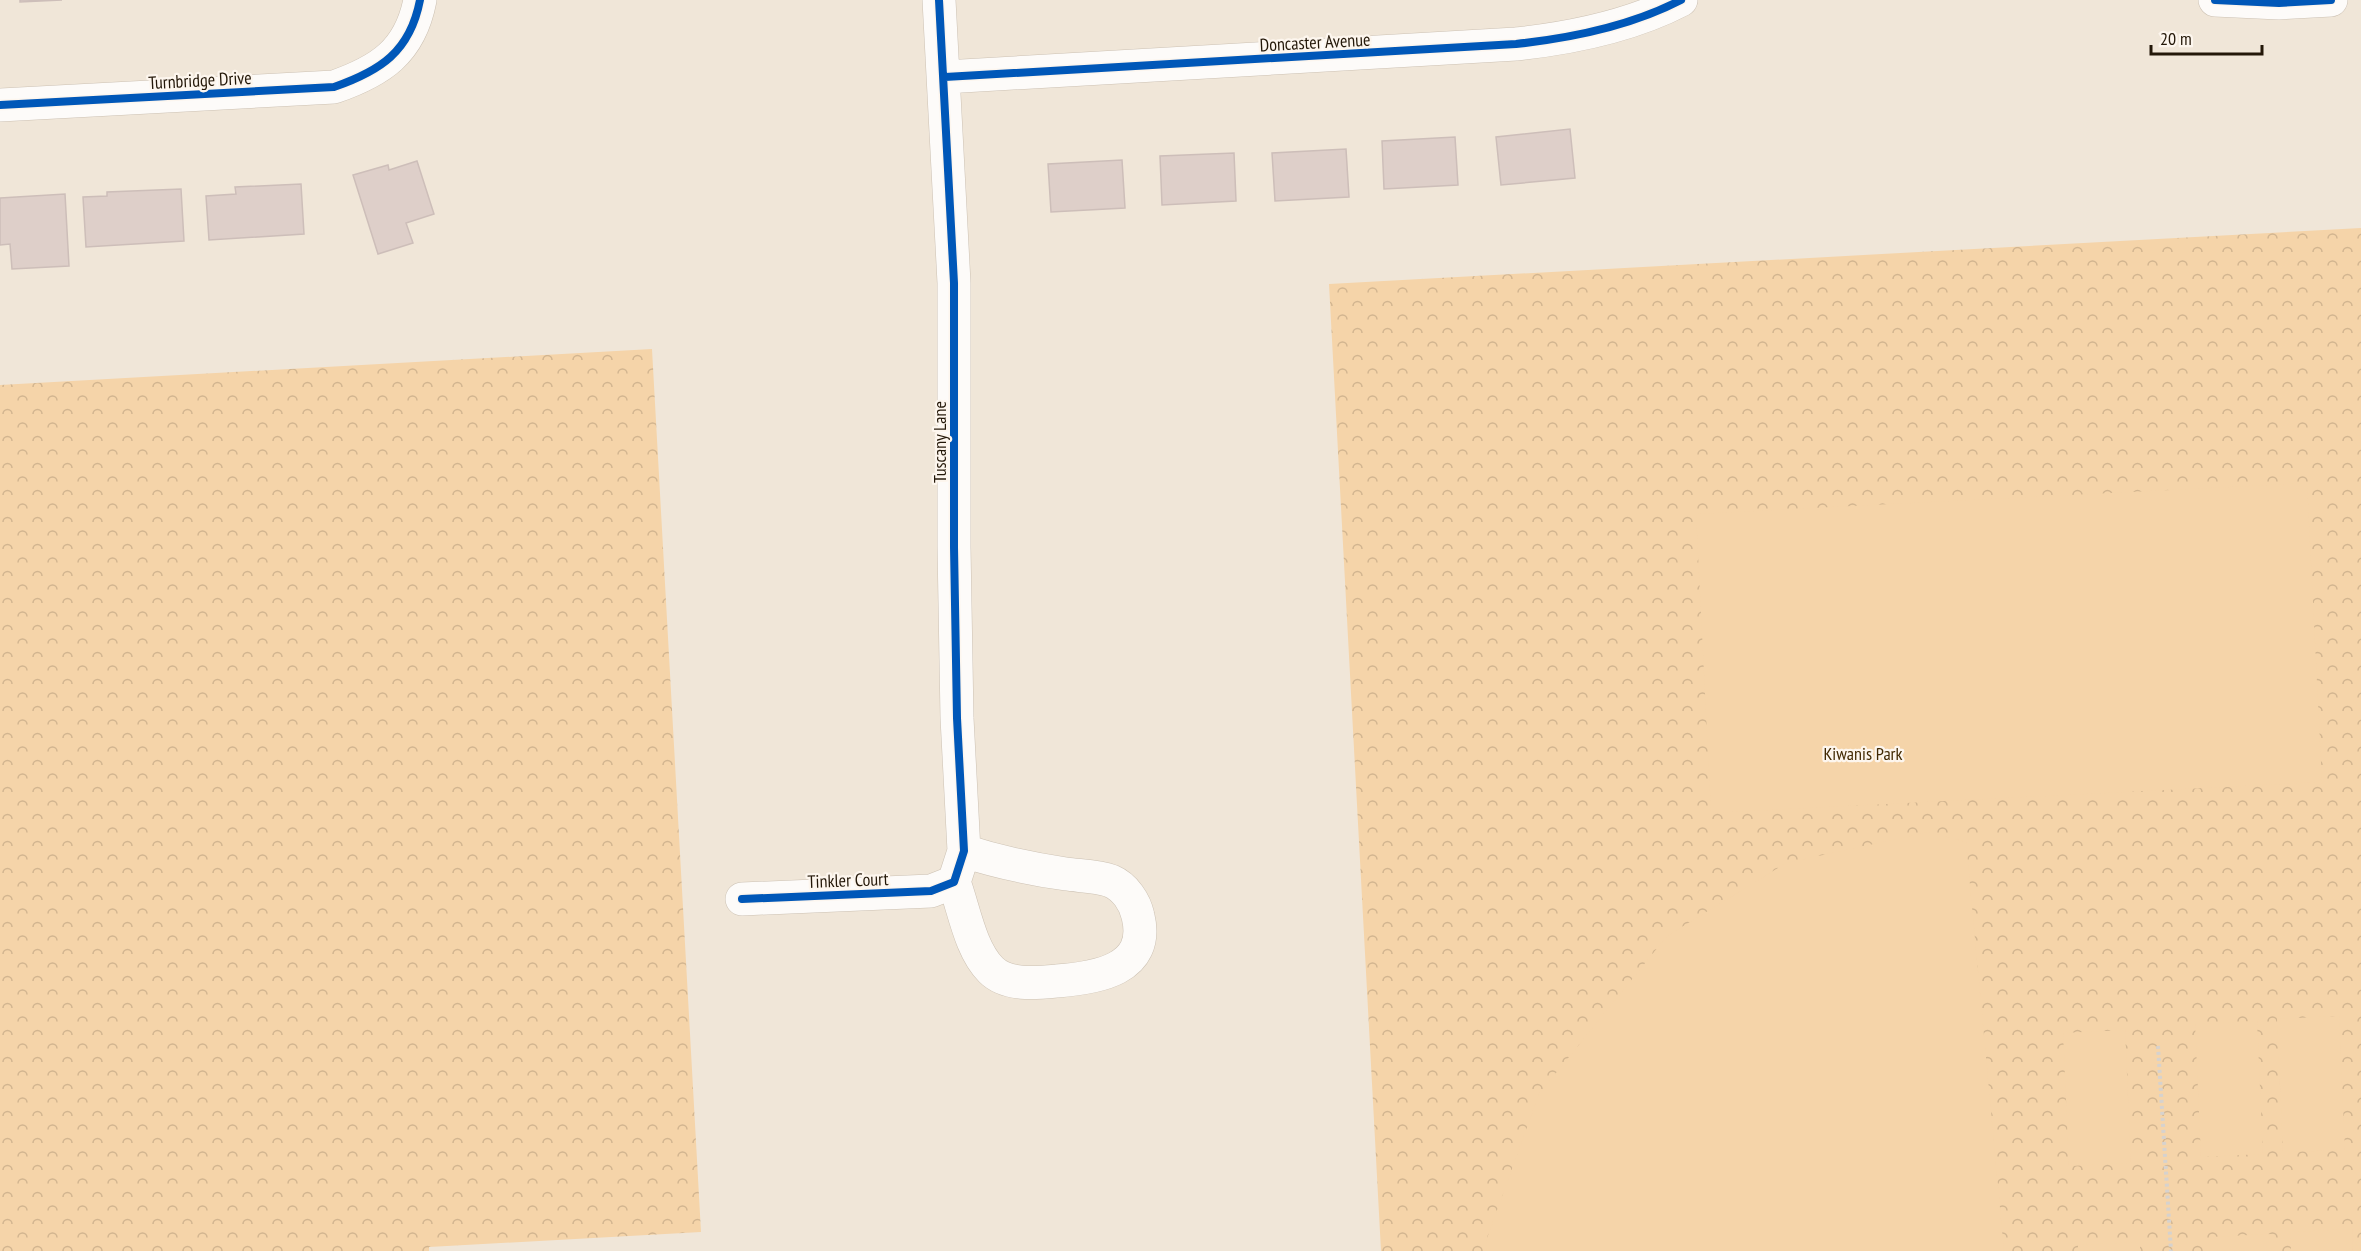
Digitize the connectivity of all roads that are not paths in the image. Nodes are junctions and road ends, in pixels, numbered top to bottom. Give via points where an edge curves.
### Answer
1 (420, 0) edge
2 (939, 0) edge
3 (1681, 0) edge
4 (2215, 0) edge
5 (2331, 0) edge
6 (945, 77) junction
7 (0, 105) edge
8 (964, 851) junction
9 (954, 882) junction
10 (742, 899) dead end

1 - 7 street, Turnbridge Drive via 414,24 393,56 377,70 334,87
2 - 6 street, Tuscany Lane
3 - 6 street, Doncaster Avenue via 1596,30 1516,45
4 - 5 street
6 - 8 street, Tuscany Lane via 954,283 954,559
8 - 9 street, Tuscany Lane
8 - 9 street via 1005,865 1111,881 1130,896 1140,936 1125,963 1107,974 1032,983 1011,980 992,971 981,956
9 - 10 street, Tinkler Court via 923,891

